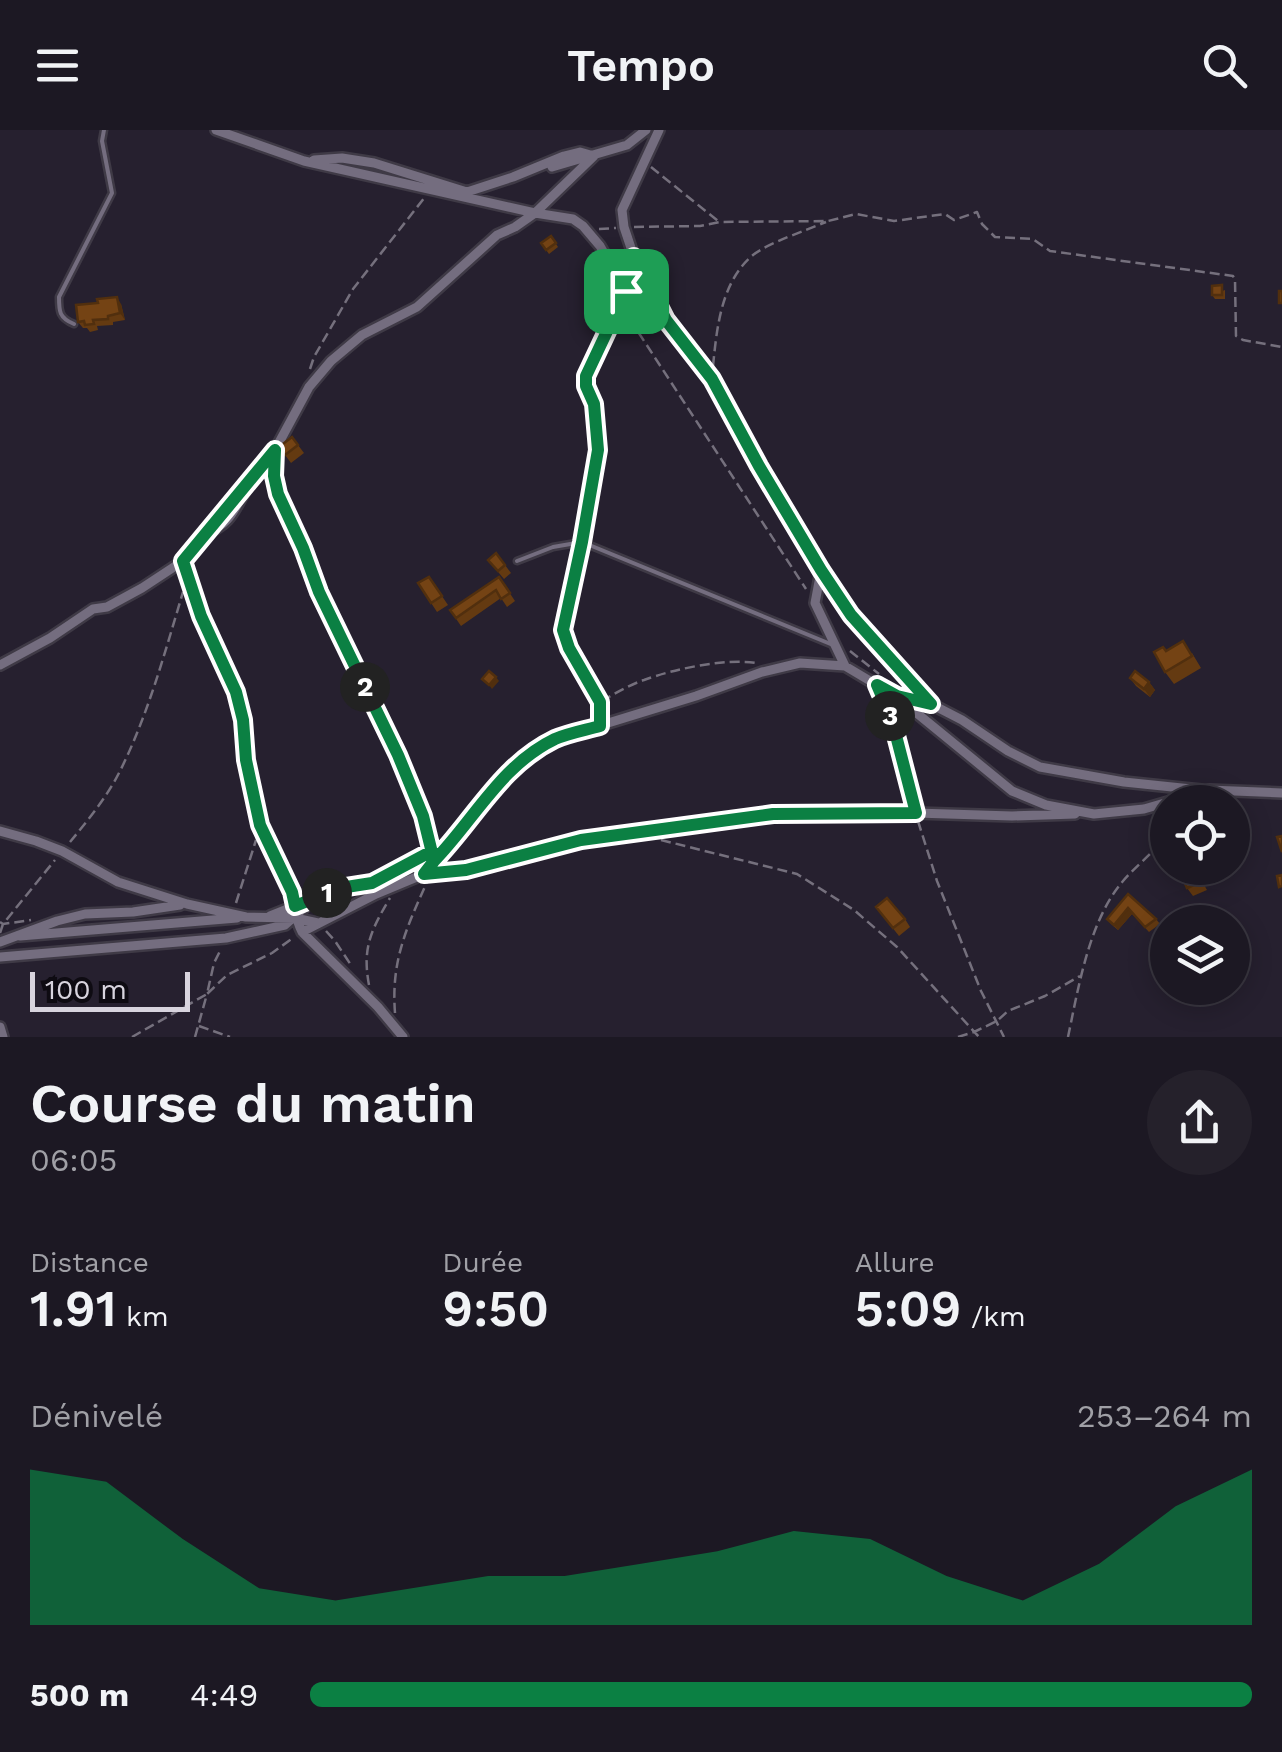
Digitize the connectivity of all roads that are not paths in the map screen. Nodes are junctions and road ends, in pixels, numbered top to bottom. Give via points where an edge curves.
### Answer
1 (104, 130) edge
2 (216, 130) edge
3 (646, 130) edge
4 (658, 130) edge
5 (594, 156) junction
6 (304, 160) junction
7 (463, 193) junction
8 (535, 213) junction
9 (666, 320) junction
10 (74, 324) edge
11 (275, 450) junction
12 (183, 561) junction
13 (517, 561) dead end
14 (821, 570) junction
15 (837, 644) junction
16 (0, 665) edge
17 (844, 666) junction
18 (897, 696) junction
19 (931, 704) junction
20 (1156, 785) edge
21 (1250, 792) edge
22 (1282, 793) edge
23 (1150, 807) edge
24 (1094, 814) junction
25 (0, 831) edge
26 (433, 856) junction
27 (427, 874) junction
28 (315, 898) junction
29 (188, 904) junction
30 (295, 906) junction
31 (270, 916) junction
32 (246, 917) junction
33 (295, 918) junction
34 (318, 923) junction
35 (302, 932) junction
36 (20, 936) junction
37 (0, 942) edge
38 (0, 956) edge
39 (0, 1027) edge
40 (400, 1033) edge
41 (3, 1037) edge

1 - 10 lane via 112,193 59,297 58,312
2 - 6 street
3 - 5 street
4 - 9 street via 622,210 634,257
5 - 7 street via 564,156
5 - 8 street
6 - 7 street
6 - 7 street via 374,163
7 - 8 street
8 - 9 street via 573,218 600,246 626,291
8 - 11 street via 417,306 362,335 331,362 308,387
9 - 14 street via 712,379
11 - 12 street
11 - 26 street via 278,494 398,755
12 - 16 street
12 - 30 street via 236,692 260,825
13 - 15 lane via 582,542
14 - 15 street via 815,603
14 - 19 street via 851,615
15 - 17 street
17 - 18 street via 881,681
17 - 26 street via 800,663 762,672 556,739 522,761
18 - 19 street
18 - 24 street via 1012,791
19 - 20 street via 1040,767
21 - 22 street
23 - 24 street
24 - 27 street via 773,814 581,840
25 - 29 street
26 - 27 street
26 - 28 street
27 - 34 street
28 - 30 street
28 - 33 street
29 - 32 street
29 - 36 street via 84,914
30 - 31 street
30 - 33 street
31 - 32 street
31 - 33 street
32 - 36 street
33 - 34 street
33 - 35 street
33 - 38 street via 226,938
34 - 35 street
35 - 40 street
36 - 37 street
39 - 41 street

